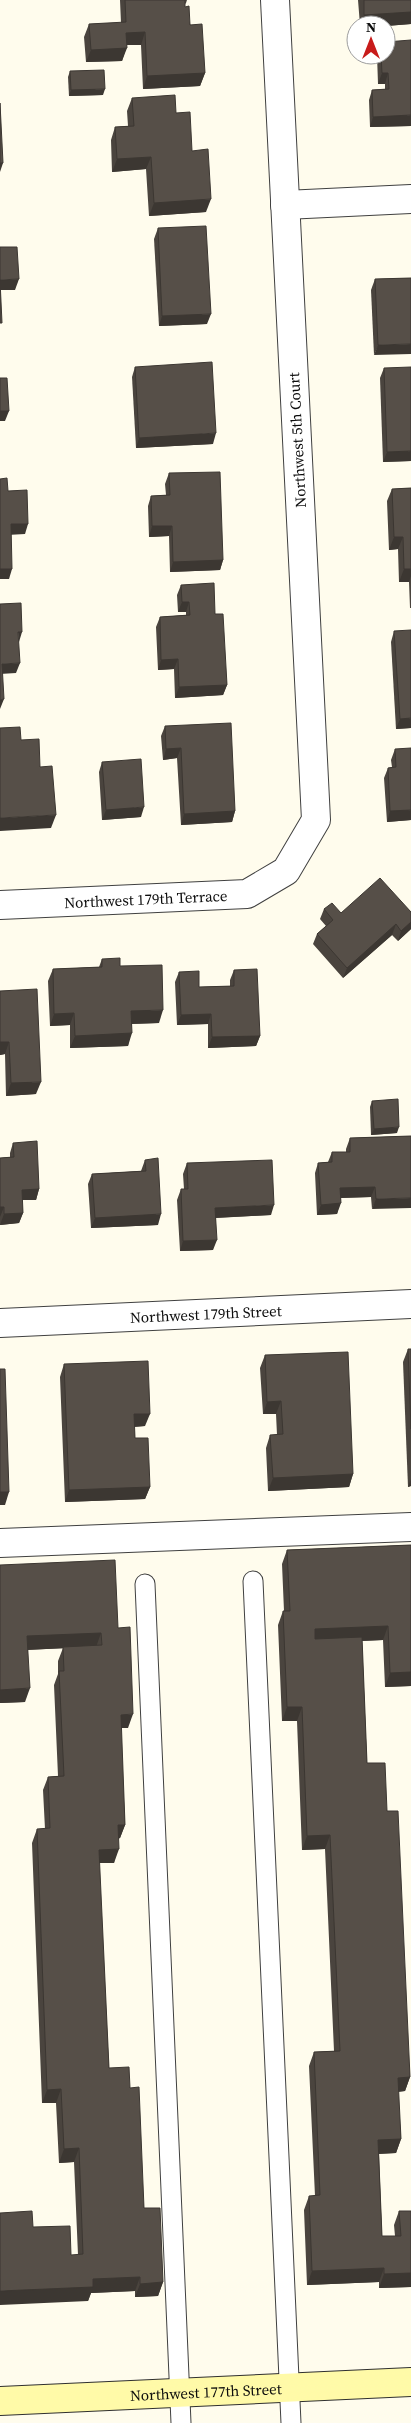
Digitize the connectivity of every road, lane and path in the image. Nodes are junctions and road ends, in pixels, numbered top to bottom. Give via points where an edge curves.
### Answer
1 (275, 0) edge
2 (411, 199) edge
3 (285, 205) junction
4 (286, 871) joint
5 (0, 905) edge
6 (411, 1304) edge
7 (0, 1323) edge
8 (411, 1527) edge
9 (0, 1543) edge
10 (253, 1581) dead end
11 (146, 1584) dead end
12 (411, 2382) edge
13 (290, 2387) junction
14 (180, 2393) junction
15 (0, 2401) edge
16 (181, 2423) edge
17 (291, 2423) edge

1 - 3 street, Northwest 5th Court
2 - 3 street
3 - 4 street, Northwest 5th Court via 316,820
4 - 5 street, Northwest 179th Terrace via 247,894
6 - 7 street, Northwest 179th Street
8 - 9 street
10 - 13 lane
11 - 14 lane
12 - 13 street, Northwest 177th Street
13 - 14 street, Northwest 177th Street
13 - 17 lane
14 - 15 street, Northwest 177th Street
14 - 16 lane

